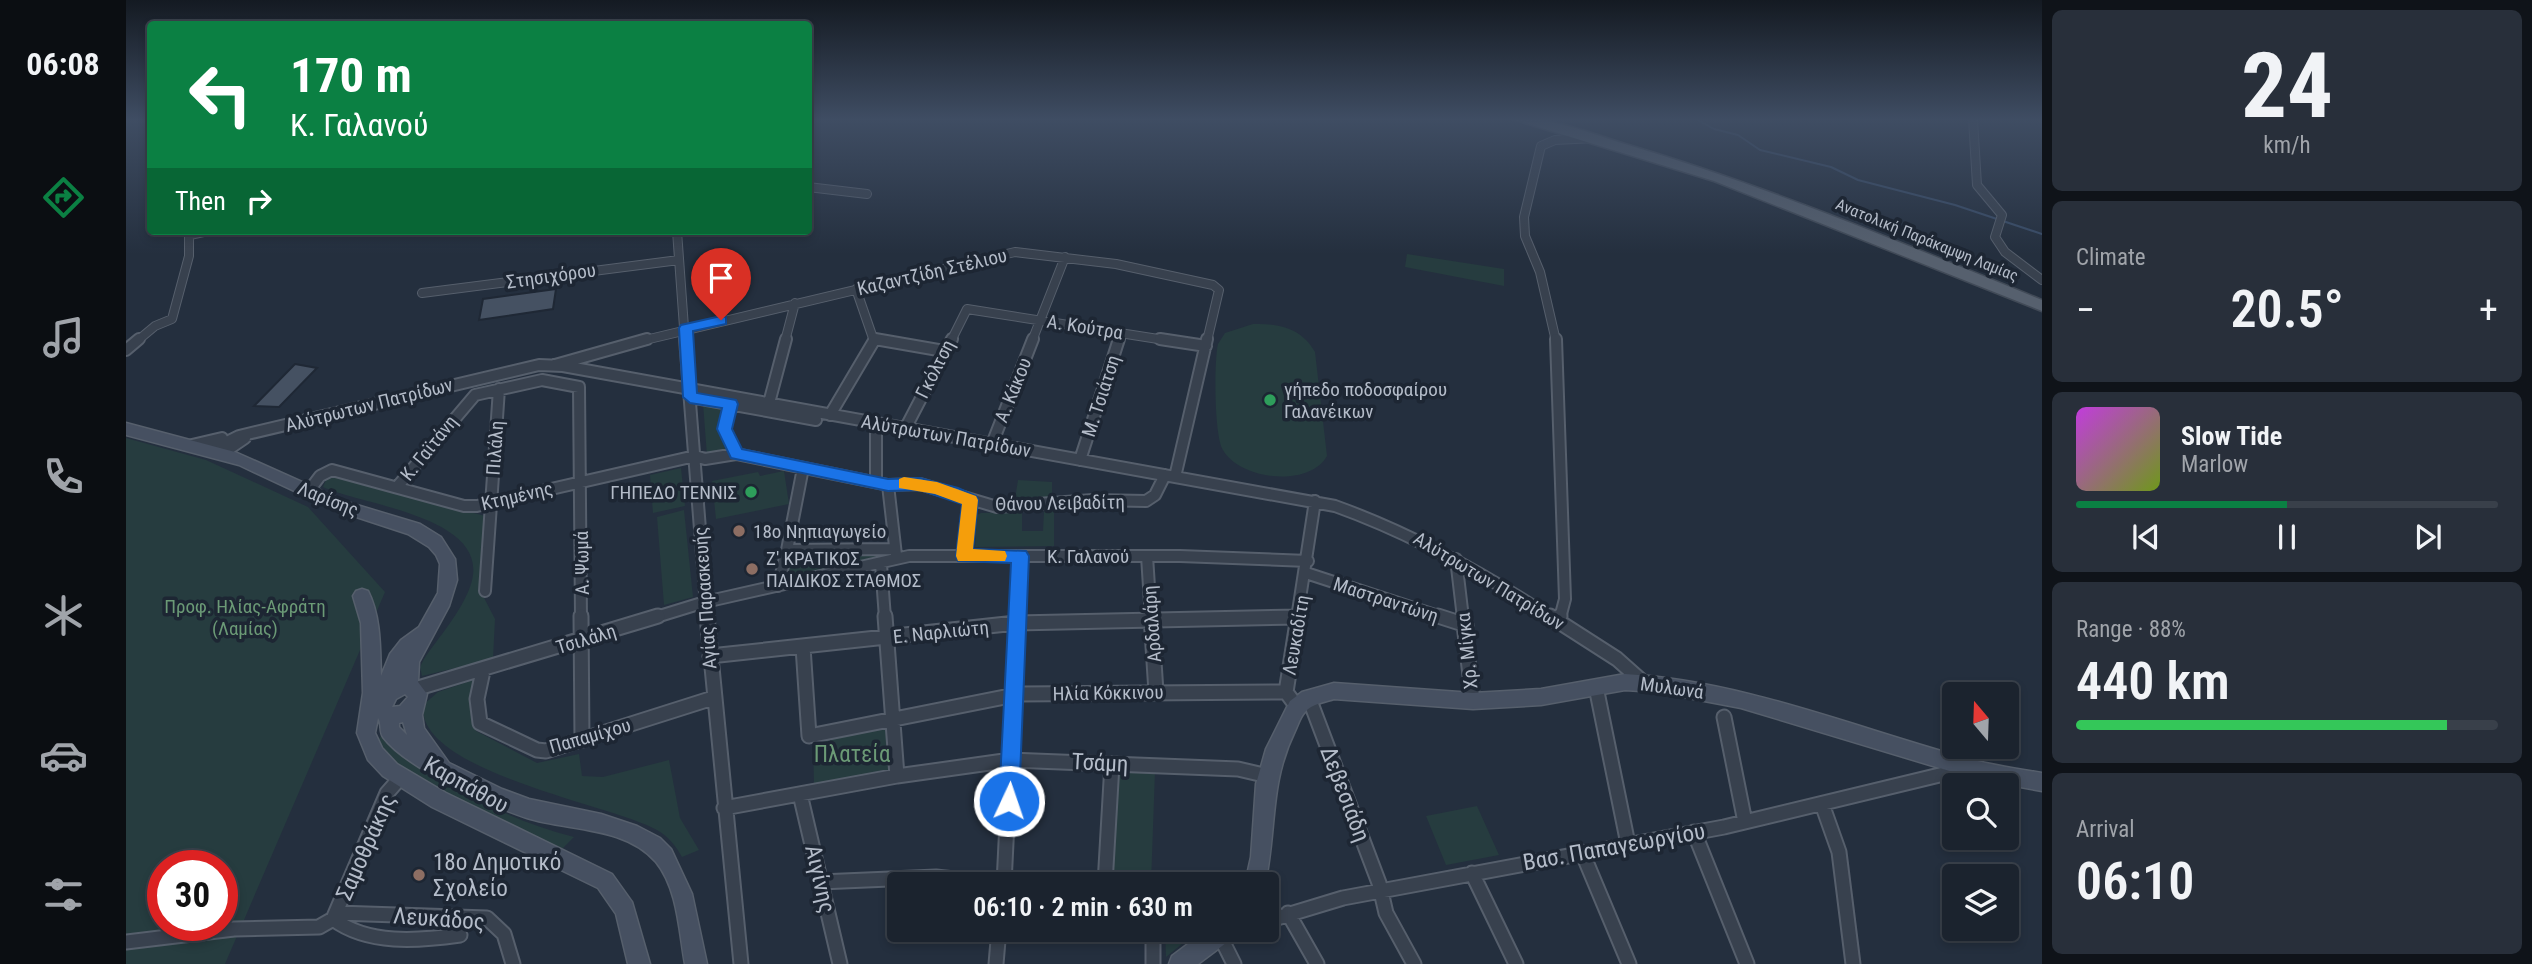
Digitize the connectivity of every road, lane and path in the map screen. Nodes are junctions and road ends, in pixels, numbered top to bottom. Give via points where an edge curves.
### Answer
1 (1537, 164) edge
2 (1675, 164) edge
3 (1976, 164) edge
4 (812, 187) edge
5 (867, 194) dead end
6 (190, 235) edge
7 (677, 235) edge
8 (1065, 257) junction
9 (679, 260) junction
10 (2042, 280) edge
11 (856, 289) junction
12 (422, 292) dead end
13 (795, 303) junction
14 (2042, 306) edge
15 (965, 310) joint
16 (1041, 320) junction
17 (686, 328) junction
18 (1121, 333) junction
19 (875, 338) junction
20 (1206, 346) junction
21 (126, 350) edge
22 (944, 351) junction
23 (555, 365) junction
24 (579, 387) joint
25 (499, 389) junction
26 (690, 393) junction
27 (769, 403) junction
28 (731, 404) junction
29 (830, 415) junction
30 (126, 429) edge
31 (905, 429) junction
32 (876, 430) junction
33 (257, 432) junction
34 (239, 436) junction
35 (192, 444) junction
36 (992, 444) junction
37 (217, 452) junction
38 (736, 454) junction
39 (695, 456) junction
40 (1043, 460) dead end
41 (1080, 460) junction
42 (803, 468) junction
43 (1170, 476) junction
44 (581, 482) junction
45 (876, 482) junction
46 (888, 485) junction
47 (397, 486) junction
48 (308, 492) junction
49 (970, 500) junction
50 (1315, 501) junction
51 (491, 502) junction
52 (787, 550) junction
53 (896, 554) junction
54 (964, 556) junction
55 (1020, 556) junction
56 (1147, 556) junction
57 (1456, 559) junction
58 (881, 564) junction
59 (1307, 567) junction
60 (778, 586) junction
61 (485, 591) dead end
62 (362, 596) dead end
63 (705, 602) junction
64 (1299, 617) junction
65 (1152, 619) junction
66 (1558, 622) junction
67 (1016, 623) junction
68 (1466, 625) junction
69 (426, 631) junction
70 (885, 638) junction
71 (583, 640) junction
72 (803, 647) junction
73 (710, 656) junction
74 (483, 671) junction
75 (1644, 683) junction
76 (1596, 687) junction
77 (1156, 692) junction
78 (1013, 695) junction
79 (414, 696) junction
80 (713, 698) junction
81 (1297, 699) junction
82 (1472, 701) junction
83 (381, 706) junction
84 (1724, 717) dead end
85 (892, 721) junction
86 (582, 740) junction
87 (1011, 760) junction
88 (1112, 764) junction
89 (1954, 764) junction
90 (441, 766) junction
91 (897, 776) junction
92 (1268, 776) junction
93 (401, 778) junction
94 (2042, 782) edge
95 (800, 794) junction
96 (1822, 804) junction
97 (724, 808) junction
98 (1745, 822) junction
99 (1693, 832) junction
100 (1628, 844) junction
101 (1582, 852) junction
102 (1003, 872) edge
103 (1106, 872) edge
104 (1259, 872) edge
105 (1472, 873) junction
106 (887, 879) edge
107 (820, 882) junction
108 (1381, 890) junction
109 (1288, 913) junction
110 (335, 916) junction
111 (1279, 916) edge
112 (460, 935) dead end
113 (126, 942) edge
114 (998, 942) edge
115 (1153, 942) edge
116 (1211, 942) edge
117 (1226, 942) edge
118 (513, 964) edge
119 (639, 964) edge
120 (696, 964) edge
121 (741, 964) edge
122 (840, 964) edge
123 (996, 964) edge
124 (1153, 964) edge
125 (1180, 964) edge
126 (1234, 964) edge
127 (1317, 964) edge
128 (1414, 964) edge
129 (1516, 964) edge
130 (1629, 964) edge
131 (1747, 964) edge
132 (1853, 964) edge

1 - 66 street via 1524,217 1525,236 1541,272 1556,337 1565,599
2 - 14 main road, Ανατολική Παράκαμψη Λαμίας via 1746,187
3 - 10 street via 1977,186 2002,215 1995,237 2006,252
4 - 5 street
6 - 21 street via 188,264 172,319 155,326
7 - 9 street, Αγίας Παρασκευής
8 - 11 street, Καζαντζίδη Στέλιου via 1015,252
8 - 16 street, Α. Κάκου
8 - 20 street, Καζαντζίδη Στέλιου via 1213,285 1219,290
9 - 12 street, Στησιχόρου
9 - 17 street, Αγίας Παρασκευής
11 - 13 street, Καζαντζίδη Στέλιου
11 - 19 street
13 - 17 street, Καζαντζίδη Στέλιου
13 - 27 street
15 - 16 street, Α. Κούτρα
15 - 22 street, Γκόλτση
16 - 18 street, Α. Κούτρα
16 - 36 street, Α. Κάκου
17 - 23 street, Καζαντζίδη Στέλιου
17 - 26 street, Αγίας Παρασκευής
18 - 20 street, Α. Κούτρα
18 - 41 street, Μ. Τσιάτση
19 - 22 street
19 - 29 street
20 - 43 street
22 - 31 street, Γκόλτση
23 - 26 street, Αλύτρωτων Πατρίδων
23 - 33 street, Αλύτρωτων Πατρίδων
24 - 25 street, Κ. Γαϊτάνη via 552,380
24 - 44 street, Α. Ψωμά
25 - 47 street, Κ. Γαϊτάνη via 469,400
25 - 51 street, Πιλάλη
26 - 27 street, Αλύτρωτων Πατρίδων
26 - 28 street
26 - 39 street, Αγίας Παρασκευής
27 - 29 street, Αλύτρωτων Πατρίδων
28 - 32 street
28 - 38 street via 724,429
29 - 31 street, Αλύτρωτων Πατρίδων
30 - 35 street, Λαρίσης
31 - 36 street, Αλύτρωτων Πατρίδων
32 - 40 street
32 - 45 street
33 - 34 street, Αλύτρωτων Πατρίδων
33 - 37 street
34 - 35 street
34 - 37 street, Αλύτρωτων Πατρίδων
35 - 37 street, Λαρίσης
36 - 41 street, Αλύτρωτων Πατρίδων
37 - 48 street, Λαρίσης
38 - 39 street, Θάνου Λειβαδίτη
38 - 42 street, Θάνου Λειβαδίτη
39 - 44 street, Κτημένης
39 - 63 street, Αγίας Παρασκευής
41 - 43 street, Αλύτρωτων Πατρίδων
42 - 45 street, Θάνου Λειβαδίτη
42 - 52 street
43 - 49 street, Θάνου Λειβαδίτη via 1153,498 1139,502 1093,500 1009,507
43 - 50 street, Αλύτρωτων Πατρίδων
44 - 51 street, Κτημένης
44 - 71 street, Α. Ψωμά
45 - 46 street, Θάνου Λειβαδίτη
46 - 49 street, Θάνου Λειβαδίτη via 920,484
46 - 53 street
47 - 48 street, Κτημένης via 332,470 320,476
47 - 51 street, Κτημένης via 464,506
48 - 69 street, Λαρίσης via 418,531 440,547 447,561 449,586
49 - 54 street
50 - 57 street, Αλύτρωτων Πατρίδων via 1406,533
50 - 59 street, Λευκαδίτη
51 - 61 street, Πιλάλη
52 - 53 street
52 - 60 street
53 - 54 street, Κ. Γαλανού
53 - 58 street, Κ. Γαλανού
54 - 55 street, Κ. Γαλανού
55 - 56 street, Κ. Γαλανού
55 - 67 street
56 - 59 street, Κ. Γαλανού
56 - 65 street, Αρδαλάρη
57 - 66 street, Αλύτρωτων Πατρίδων
57 - 68 street, Χρ. Μίγκα
58 - 60 street, Κ. Γαλανού
58 - 70 street
59 - 64 street, Λευκαδίτη
59 - 68 street, Μαστραντώνη
60 - 63 street, Κ. Γαλανού
62 - 83 street, Καρπάθου
63 - 71 street, Τσιλάλη
63 - 73 street, Αγίας Παρασκευής
64 - 65 street, Ε. Ναρλιώτη
64 - 81 street, Λευκαδίτη
65 - 67 street, Ε. Ναρλιώτη
65 - 77 street, Αρδαλάρη
66 - 75 street, Αλύτρωτων Πατρίδων via 1634,671
67 - 70 street, Ε. Ναρλιώτη
67 - 78 street
68 - 82 street, Χρ. Μίγκα
69 - 79 street, Λαρίσης via 408,670
69 - 83 street, Λαρίσης via 398,659
70 - 72 street, Ε. Ναρλιώτη
70 - 85 street
71 - 74 street, Τσιλάλη
71 - 86 street, Α. Ψωμά
72 - 73 street, Ε. Ναρλιώτη
72 - 85 street, Ηλία Κόκκινου via 808,736
73 - 80 street, Αγίας Παρασκευής
74 - 79 street, Τσιλάλη
74 - 86 street, Παπαμίχου via 476,712 484,726 537,750
75 - 76 street, Μυλωνά
75 - 89 street, Μυλωνά via 1741,700
76 - 82 street, Μυλωνά via 1523,699
76 - 100 street
77 - 78 street, Ηλία Κόκκινου
77 - 81 street, Ηλία Κόκκινου
78 - 85 street, Ηλία Κόκκινου
78 - 87 street
79 - 83 street via 403,714
79 - 90 street, Λαρίσης via 411,721 415,733
80 - 86 street, Παπαμίχου
80 - 97 street, Αγίας Παρασκευής
81 - 82 street, Μυλωνά via 1341,691
81 - 92 street, Λευκαδίτη
81 - 108 street, Δεβεσιάδη
83 - 90 street, Λαρίσης via 390,731 406,748
83 - 93 street, Καρπάθου via 368,741
84 - 98 street
85 - 91 street
87 - 88 street, Τσάμη
87 - 91 street, Τσάμη
87 - 102 street
88 - 92 street, Τσάμη via 1238,769
88 - 103 street
89 - 94 street, Μυλωνά
89 - 96 street, Βασ. Παπαγεωργίου via 1952,772
90 - 120 street, Λαρίσης via 513,803 612,827 657,849 680,891
91 - 95 street, Τσάμη
92 - 104 street, Λευκαδίτη
93 - 110 street, Σαμοθράκης via 387,793
93 - 119 street, Καρπάθου via 505,835 605,881 625,909
95 - 97 street, Τσάμη
95 - 107 street, Αιγίνης
96 - 98 street, Βασ. Παπαγεωργίου
96 - 132 street via 1839,852
97 - 121 street, Αγίας Παρασκευής
98 - 99 street, Βασ. Παπαγεωργίου
99 - 100 street, Βασ. Παπαγεωργίου
99 - 131 street
100 - 101 street, Βασ. Παπαγεωργίου
101 - 105 street, Βασ. Παπαγεωργίου
101 - 130 street
105 - 108 street, Βασ. Παπαγεωργίου
105 - 129 street
106 - 107 street
107 - 122 street, Αιγίνης
108 - 109 street, Βασ. Παπαγεωργίου
108 - 128 street, Δεβεσιάδη via 1386,913
109 - 111 street, Βασ. Παπαγεωργίου
109 - 127 street
110 - 112 street, Λευκάδος via 350,932 427,940
110 - 113 street, Σαμοθράκης via 313,928 234,929
110 - 118 street, Λευκάδος via 487,918 504,934
114 - 123 street
115 - 124 street
116 - 125 street
117 - 126 street

